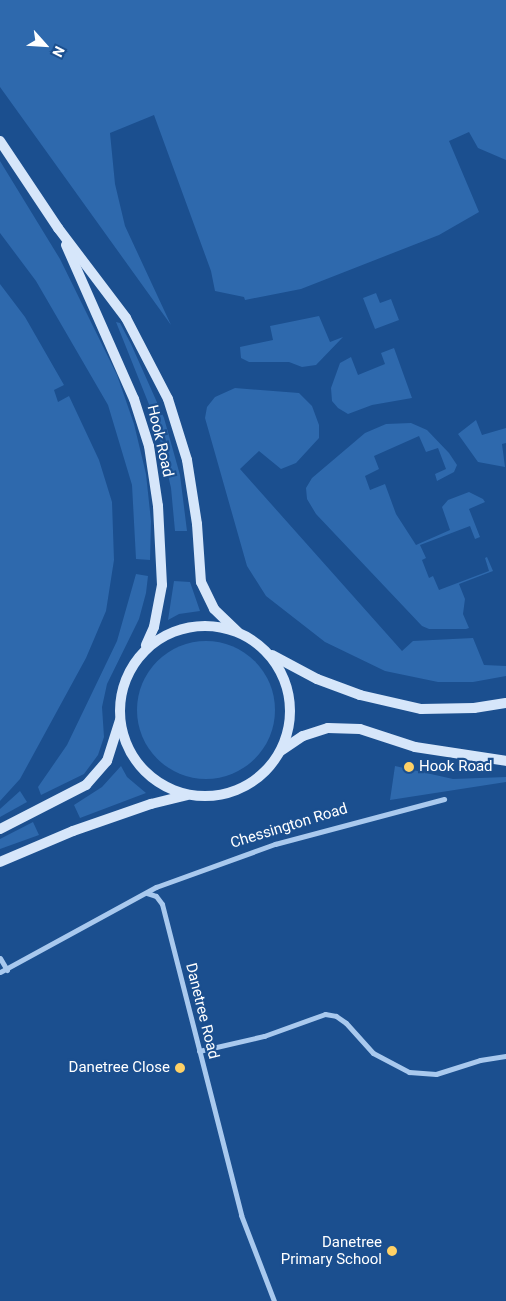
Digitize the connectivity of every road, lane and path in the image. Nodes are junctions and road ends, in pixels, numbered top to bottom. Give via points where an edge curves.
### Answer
1 (0, 141) edge
2 (58, 228) junction
3 (238, 632) junction
4 (268, 654) junction
5 (131, 670) junction
6 (506, 702) edge
7 (120, 719) junction
8 (282, 750) junction
9 (506, 761) edge
10 (188, 795) junction
11 (444, 799) dead end
12 (0, 829) edge
13 (0, 862) edge
14 (147, 893) junction
15 (0, 958) edge
16 (7, 970) junction
17 (0, 972) edge
18 (199, 1051) junction
19 (506, 1056) edge
20 (274, 1301) edge

1 - 2 main road, Hook Road
2 - 3 main road, Hook Road via 126,318 168,399 187,460 197,524 201,582 214,609
2 - 5 main road, Hook Road via 134,399 152,469 162,585 154,627
3 - 4 main road
3 - 5 main road via 209,625 185,625 155,641
4 - 6 main road via 317,679 360,695 421,709 474,708
4 - 8 main road via 286,683 290,700 288,734
5 - 7 main road via 121,702
7 - 10 main road via 128,745 142,768 171,790
7 - 12 main road via 107,761 86,785
8 - 9 main road via 303,736 328,728 360,729 415,747
8 - 10 main road via 258,778 242,788 225,794
10 - 13 main road via 73,831
11 - 14 street, Chessington Road via 274,844
14 - 16 street
14 - 18 street, Danetree Road via 156,896 162,904
15 - 16 street
16 - 17 street
18 - 19 street via 264,1036 325,1014 346,1023 373,1053 409,1072 436,1074 480,1060
18 - 20 street, Danetree Road via 241,1215

